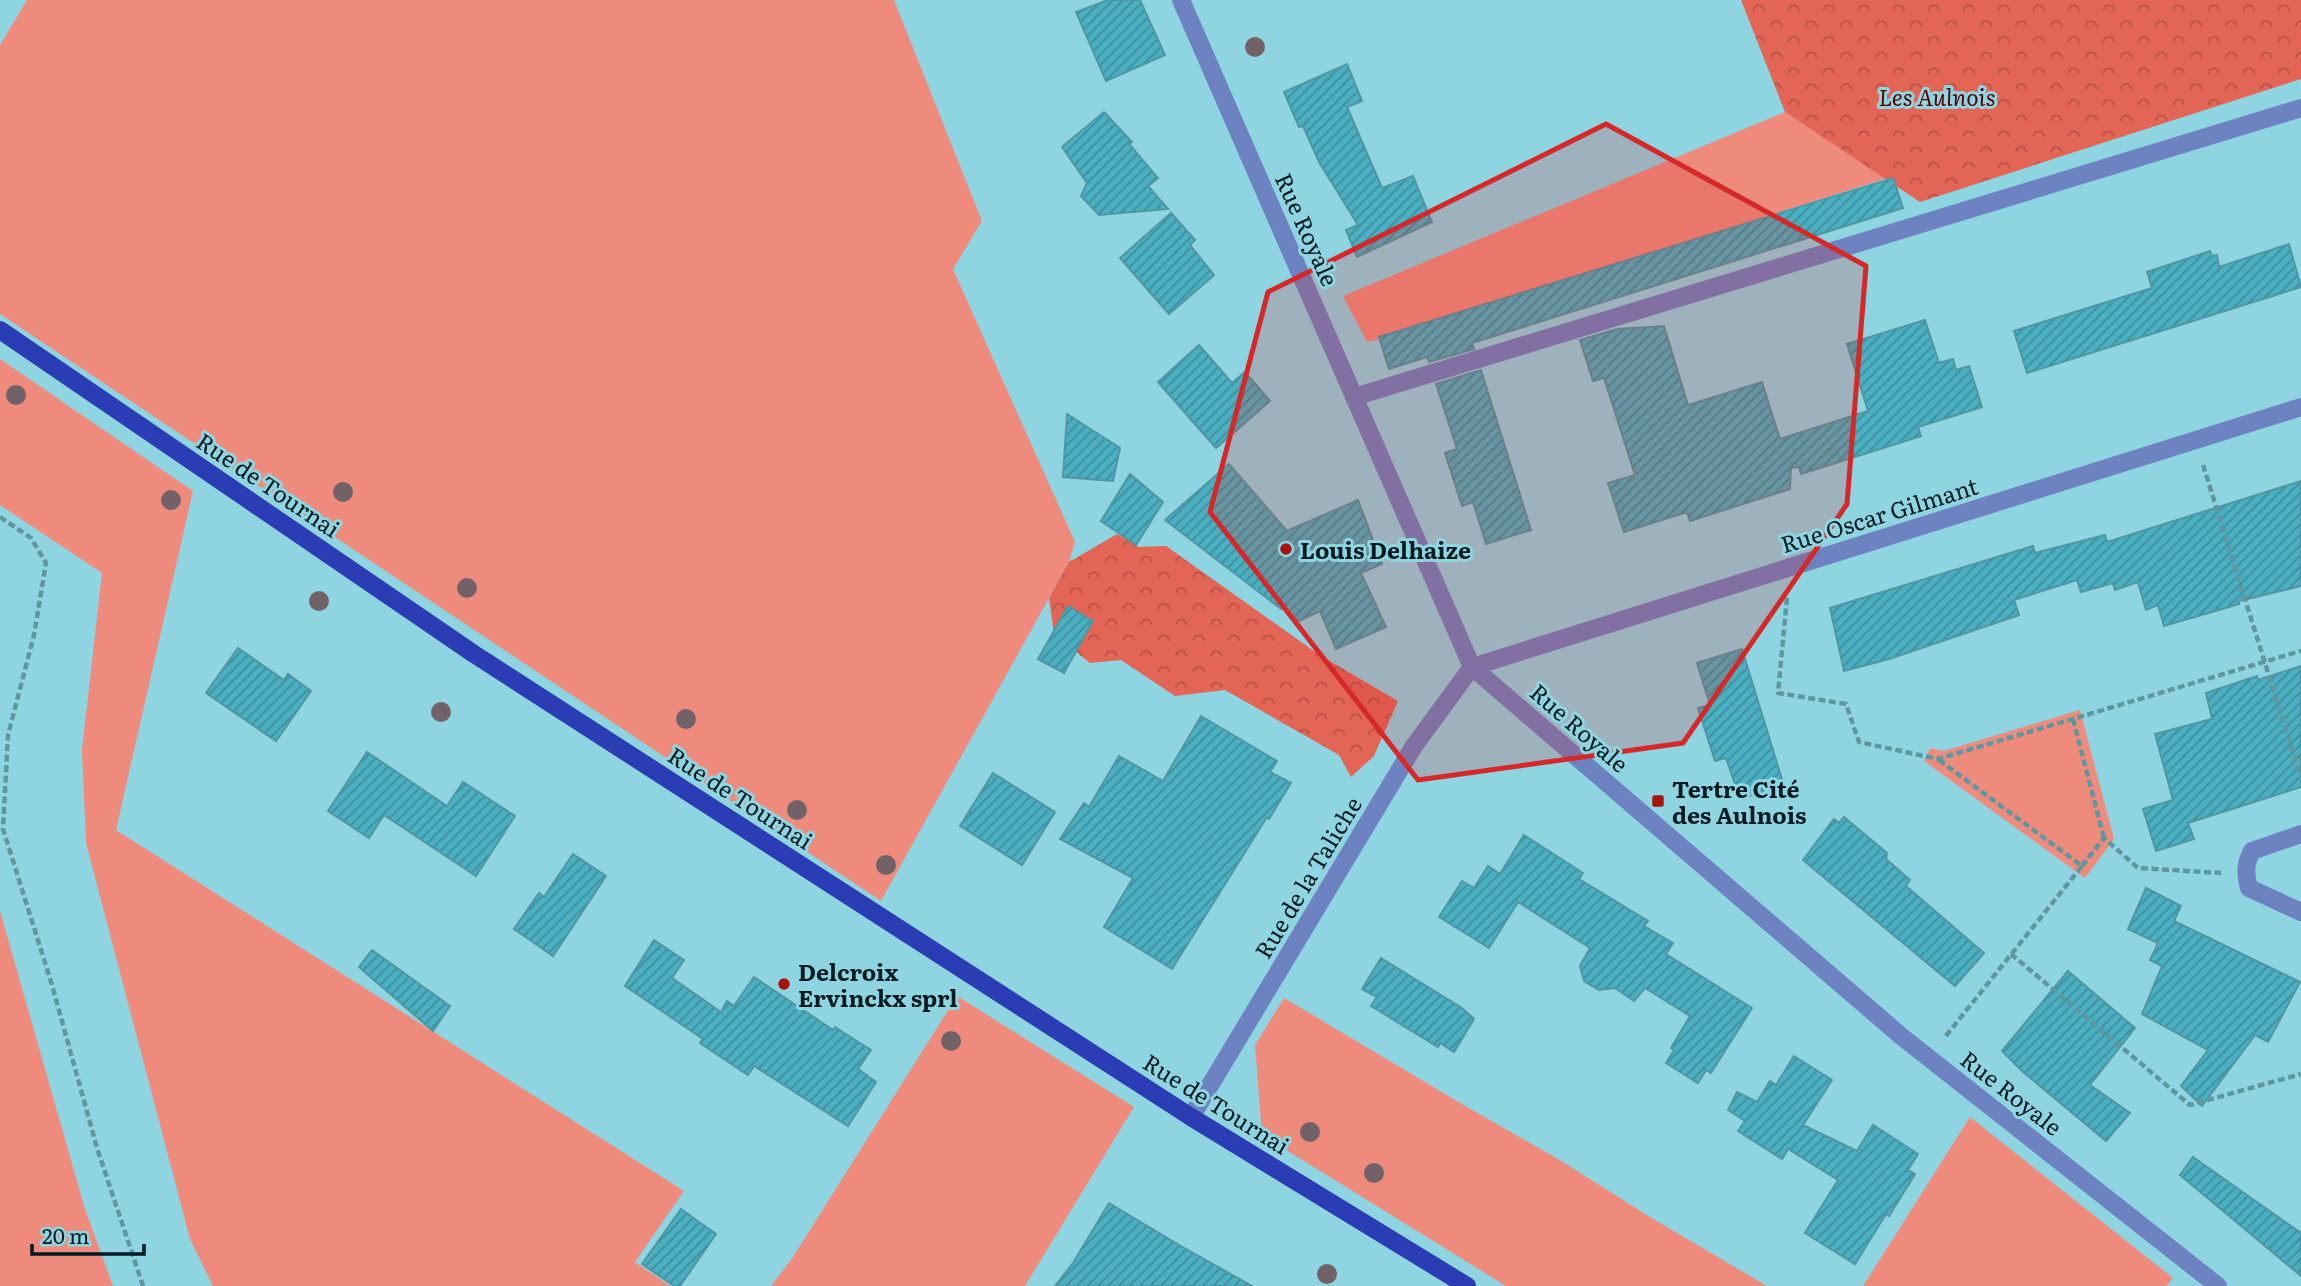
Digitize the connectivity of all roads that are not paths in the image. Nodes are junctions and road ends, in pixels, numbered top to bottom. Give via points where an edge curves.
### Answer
1 (1181, 0) edge
2 (2301, 108) edge
3 (0, 330) edge
4 (1354, 397) junction
5 (2301, 407) edge
6 (1472, 667) junction
7 (2301, 834) edge
8 (2301, 912) edge
9 (1191, 1117) junction
10 (1467, 1286) edge
11 (2218, 1286) edge

1 - 4 street, Rue Royale
2 - 4 street
3 - 9 main road, Rue de Tournai via 474,653
4 - 6 street, Rue Royale
5 - 6 street, Rue Oscar Gilmant
6 - 9 street, Rue de la Taliche via 1414,746
6 - 11 street, Rue Royale via 1928,1058
7 - 8 street via 2252,850 2245,875 2249,888
9 - 10 main road, Rue de Tournai

